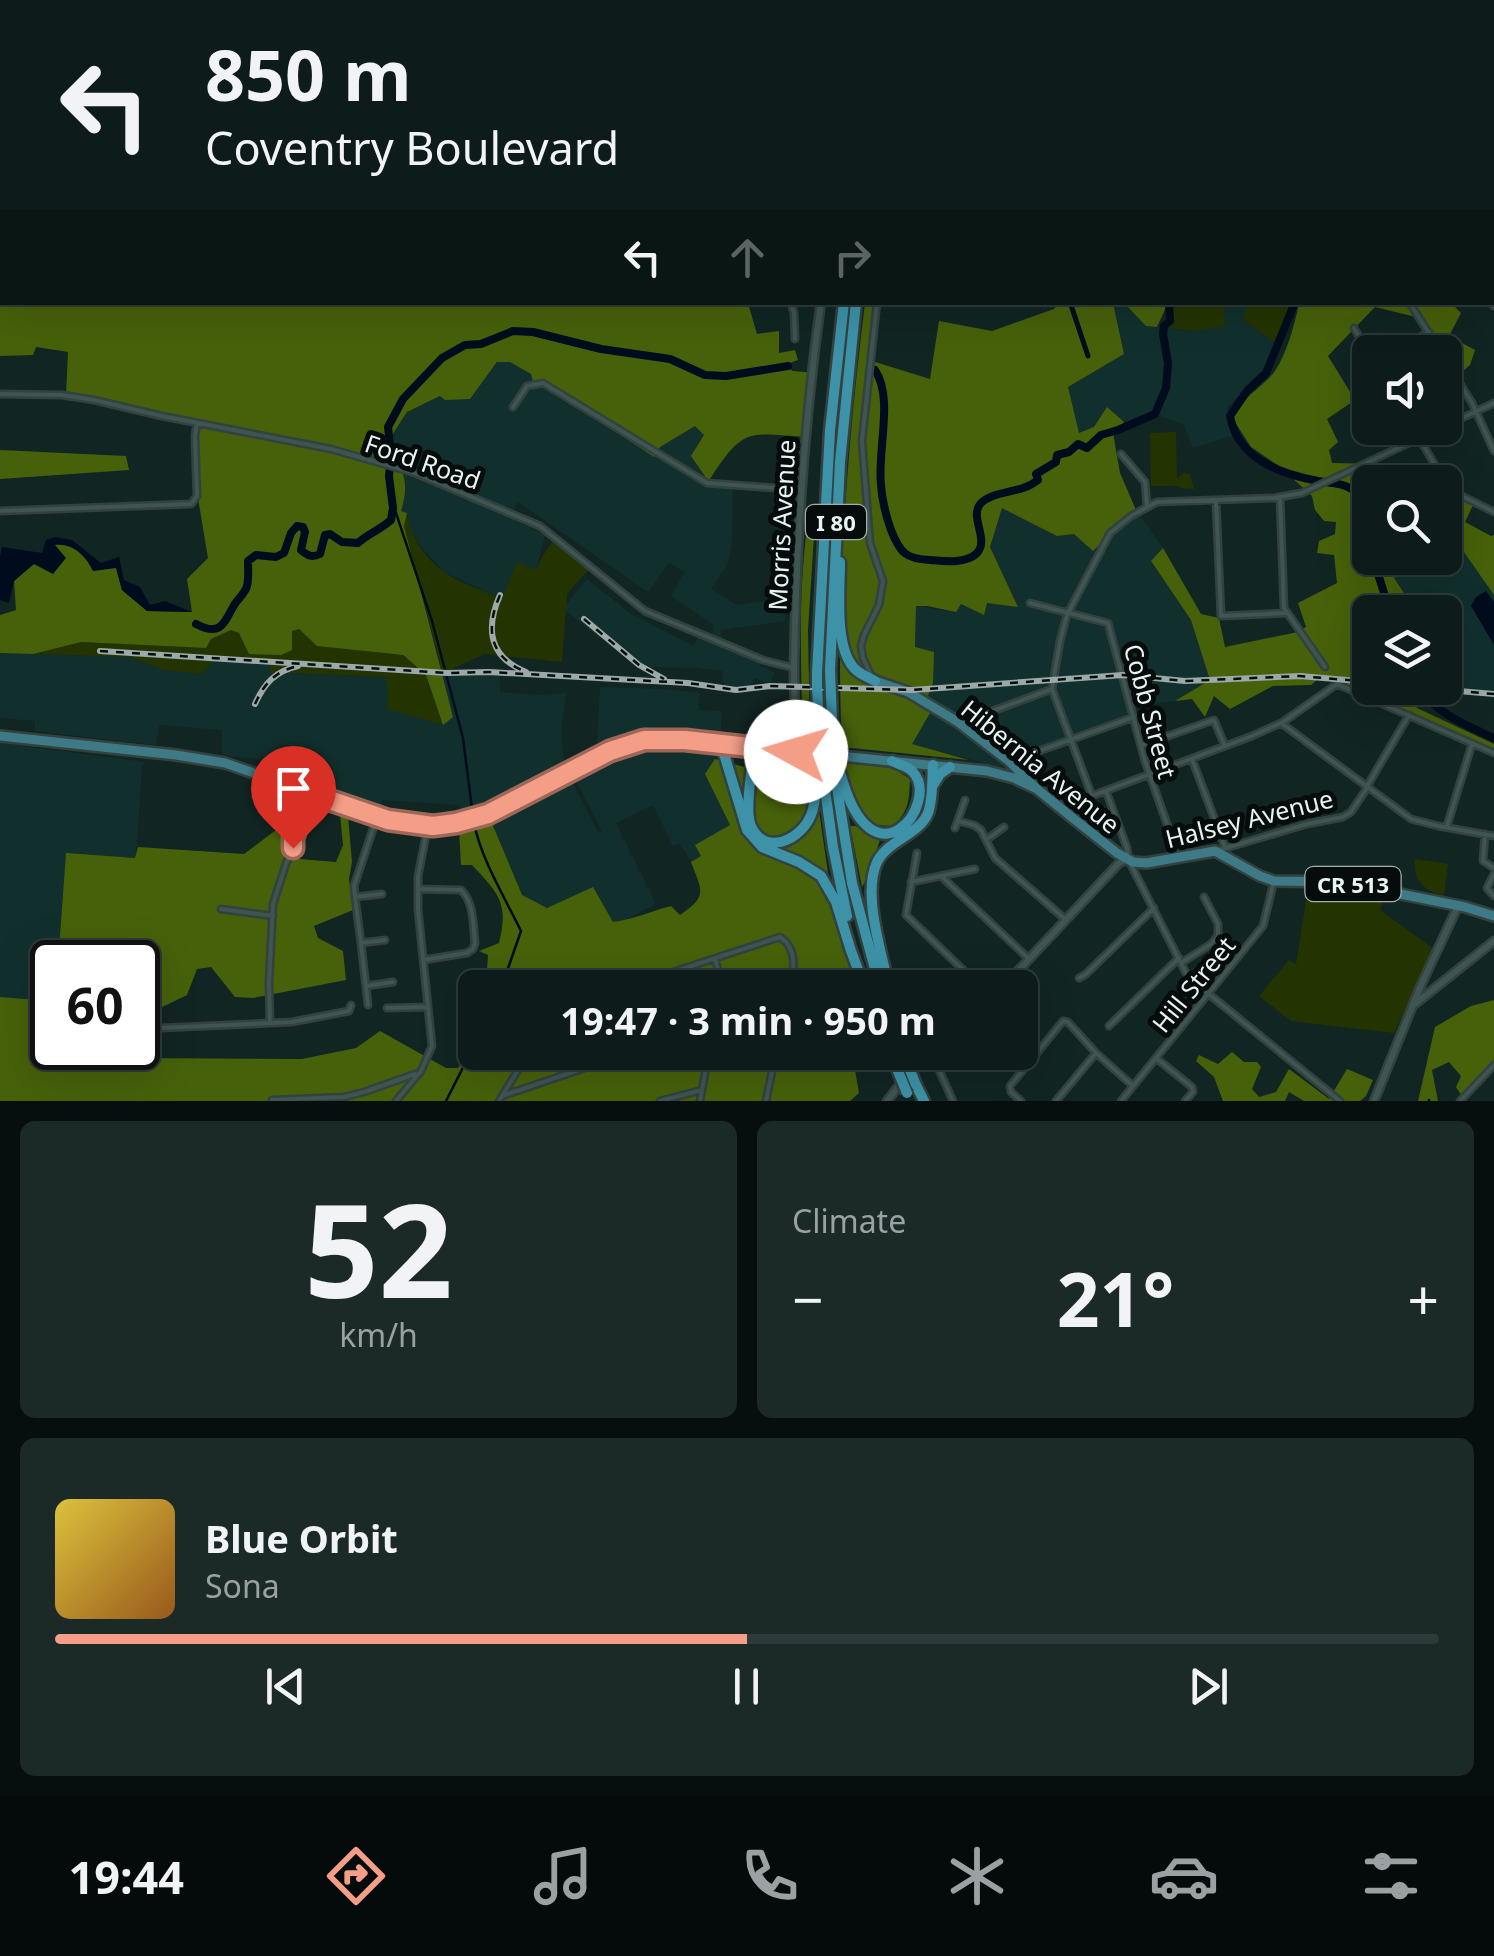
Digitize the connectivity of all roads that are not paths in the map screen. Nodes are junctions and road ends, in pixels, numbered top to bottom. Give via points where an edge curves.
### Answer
1 (793, 305) edge
2 (821, 305) edge
3 (844, 305) edge
4 (856, 305) edge
5 (877, 305) edge
6 (1411, 305) edge
7 (1354, 328) dead end
8 (1429, 332) junction
9 (1358, 335) edge
10 (1424, 335) edge
11 (1431, 335) edge
12 (795, 339) dead end
13 (1462, 388) edge
14 (0, 394) edge
15 (1494, 403) edge
16 (512, 406) dead end
17 (1476, 412) junction
18 (1462, 418) edge
19 (198, 423) junction
20 (1404, 445) edge
21 (1423, 445) edge
22 (1494, 451) edge
23 (1121, 454) dead end
24 (840, 462) junction
25 (802, 490) junction
26 (1280, 497) junction
27 (1216, 500) junction
28 (1146, 506) junction
29 (0, 511) edge
30 (1494, 512) edge
31 (1030, 602) dead end
32 (1068, 611) junction
33 (1286, 614) junction
34 (1325, 667) dead end
35 (794, 668) junction
36 (875, 681) junction
37 (1052, 688) junction
38 (1409, 715) junction
39 (1134, 717) junction
40 (1280, 723) junction
41 (960, 724) junction
42 (0, 736) edge
43 (1070, 739) junction
44 (722, 744) junction
45 (1472, 744) junction
46 (1141, 745) junction
47 (1225, 746) junction
48 (754, 747) junction
49 (774, 749) junction
50 (796, 752) junction
51 (1494, 753) edge
52 (1192, 758) junction
53 (892, 761) junction
54 (1009, 762) junction
55 (933, 765) junction
56 (950, 767) junction
57 (752, 770) junction
58 (837, 771) junction
59 (1149, 774) junction
60 (820, 776) junction
61 (1367, 788) junction
62 (1037, 790) junction
63 (932, 791) junction
64 (1106, 791) junction
65 (312, 794) junction
66 (1092, 796) junction
67 (965, 800) dead end
68 (1062, 809) junction
69 (377, 817) junction
70 (958, 821) junction
71 (428, 826) junction
72 (1004, 827) dead end
73 (955, 828) dead end
74 (1446, 828) junction
75 (1486, 834) junction
76 (1494, 836) edge
77 (986, 840) junction
78 (1175, 847) dead end
79 (1220, 849) junction
80 (917, 854) dead end
81 (1128, 858) junction
82 (975, 869) dead end
83 (1494, 871) edge
84 (942, 877) junction
85 (1274, 881) junction
86 (911, 882) junction
87 (418, 888) junction
88 (382, 894) dead end
89 (1494, 896) edge
90 (355, 897) junction
91 (1204, 897) dead end
92 (1458, 906) junction
93 (1154, 908) junction
94 (221, 909) dead end
95 (273, 916) junction
96 (1494, 916) edge
97 (1066, 920) junction
98 (386, 940) dead end
99 (1494, 942) edge
100 (361, 943) junction
101 (715, 959) junction
102 (1029, 959) junction
103 (422, 960) junction
104 (1180, 961) junction
105 (680, 970) edge
106 (718, 970) edge
107 (793, 970) edge
108 (859, 970) edge
109 (861, 970) edge
110 (875, 970) edge
111 (885, 970) edge
112 (963, 970) edge
113 (1019, 970) edge
114 (1079, 978) dead end
115 (392, 982) dead end
116 (366, 986) junction
117 (1420, 988) junction
118 (1430, 992) junction
119 (1208, 994) junction
120 (351, 1004) dead end
121 (368, 1005) dead end
122 (1414, 1005) junction
123 (428, 1007) junction
124 (387, 1008) dead end
125 (270, 1023) junction
126 (1109, 1026) dead end
127 (160, 1028) edge
128 (1096, 1053) junction
129 (1156, 1058) junction
130 (1494, 1065) edge
131 (517, 1070) edge
132 (581, 1070) edge
133 (706, 1070) edge
134 (772, 1070) edge
135 (913, 1070) edge
136 (937, 1070) edge
137 (420, 1072) junction
138 (1133, 1086) junction
139 (702, 1090) junction
140 (911, 1093) edge
141 (501, 1098) edge
142 (272, 1100) edge
143 (396, 1101) edge
144 (660, 1101) edge
145 (700, 1101) edge
146 (766, 1101) edge
147 (887, 1101) edge
148 (924, 1101) edge
149 (953, 1101) edge
150 (1021, 1101) edge
151 (1056, 1101) edge
152 (1121, 1101) edge
153 (1186, 1101) edge
154 (1340, 1101) edge
155 (1374, 1101) edge
156 (1460, 1101) edge

1 - 12 street
2 - 25 street, Morris Avenue
3 - 60 highway, I 80, bridge via 826,474 817,673
4 - 24 highway, I 80
5 - 36 street via 862,441 870,543 884,581 861,646
6 - 8 street
7 - 9 street
8 - 10 street
8 - 11 street
13 - 17 street
14 - 19 street, Ford Road via 74,396
15 - 17 street
16 - 25 street via 527,386 543,383 708,483
17 - 18 street
17 - 22 street
19 - 29 street via 192,504
19 - 35 street, Ford Road via 394,466 459,490 540,526 645,612
20 - 26 street
21 - 30 street via 1450,490
23 - 28 street via 1145,482
24 - 36 highway via 841,633 854,668
24 - 58 highway, I 80, bridge via 830,670
25 - 35 street, Morris Avenue
26 - 27 street
26 - 33 street
27 - 28 street
27 - 33 street via 1221,616
28 - 32 street via 1110,533
31 - 32 street
32 - 37 street
32 - 39 street, Cobb Street via 1108,624
33 - 34 street
35 - 50 street, Morris Avenue
36 - 41 main road, Hibernia Avenue via 908,692
37 - 41 street
37 - 43 street
38 - 40 street via 1337,684
38 - 45 street
38 - 61 street, Halsey Avenue
39 - 43 street
39 - 46 street, Cobb Street
40 - 47 street
40 - 61 street
41 - 54 main road, Hibernia Avenue
42 - 65 main road via 200,758
43 - 54 street
43 - 66 street
44 - 48 main road
44 - 71 main road via 664,738 631,743 479,817
44 - 108 highway via 747,830 762,848 821,876
45 - 51 street
45 - 74 street
46 - 47 street via 1214,720
46 - 59 street, Cobb Street
47 - 52 street
48 - 49 main road
48 - 57 highway
49 - 50 main road
49 - 57 highway via 759,755
50 - 53 main road
52 - 59 street
52 - 79 street
53 - 55 main road
53 - 58 highway via 914,772 918,790 913,816 890,833 857,818
54 - 62 main road, Hibernia Avenue
55 - 56 main road
55 - 63 highway
56 - 62 main road via 1000,773
56 - 63 highway
57 - 60 highway via 750,822 776,844 807,823
58 - 110 highway via 852,884
59 - 64 street
59 - 78 street, Cobb Street
60 - 109 highway
61 - 74 street via 1411,819
61 - 79 street, Halsey Avenue via 1343,817
62 - 68 main road, Hibernia Avenue
63 - 111 highway via 924,819 884,852 874,871 874,918
64 - 66 street
64 - 81 street
65 - 69 main road
65 - 95 street
66 - 68 street
67 - 70 street
68 - 81 main road, Hibernia Avenue
69 - 71 main road
69 - 90 street via 354,880
70 - 73 street
70 - 77 street via 978,828
71 - 87 street
72 - 77 street
74 - 75 street
75 - 76 street
75 - 83 street via 1483,862
77 - 97 street via 995,858
79 - 81 main road, Halsey Avenue via 1138,864
79 - 85 main road, CR 513
80 - 86 street
81 - 93 street
81 - 97 street
82 - 84 street
83 - 89 street via 1487,888
84 - 86 street
84 - 102 street
85 - 92 main road, CR 513 via 1341,882
85 - 119 street, Hill Street via 1263,926
86 - 112 street via 908,918
87 - 103 street
87 - 103 street via 466,894 475,943 467,953
88 - 90 street
90 - 100 street
91 - 104 street via 1218,936
92 - 96 main road, CR 513
92 - 117 street
93 - 104 street
93 - 114 street
94 - 95 street
95 - 125 street
97 - 102 street
98 - 100 street
99 - 118 street
100 - 116 street
101 - 105 street
101 - 106 street
101 - 107 street via 780,938
102 - 113 street
103 - 123 street
104 - 119 street
104 - 126 street
115 - 116 street
116 - 121 street
117 - 118 street
117 - 122 street
118 - 122 street
119 - 129 street, Hill Street
119 - 154 street
120 - 125 street via 348,1011
122 - 155 street
123 - 124 street
123 - 137 street via 432,1046
125 - 127 street
128 - 138 street
128 - 150 street via 1070,1024 1061,1023 1009,1088
128 - 151 street
129 - 138 street, Hill Street
129 - 153 street via 1192,1087
130 - 156 street
131 - 141 street
132 - 141 street
133 - 139 street
134 - 146 street
135 - 147 street
136 - 149 street
137 - 142 street via 344,1096
137 - 143 street
138 - 152 street, Hill Street
139 - 144 street
139 - 145 street
140 - 148 highway

